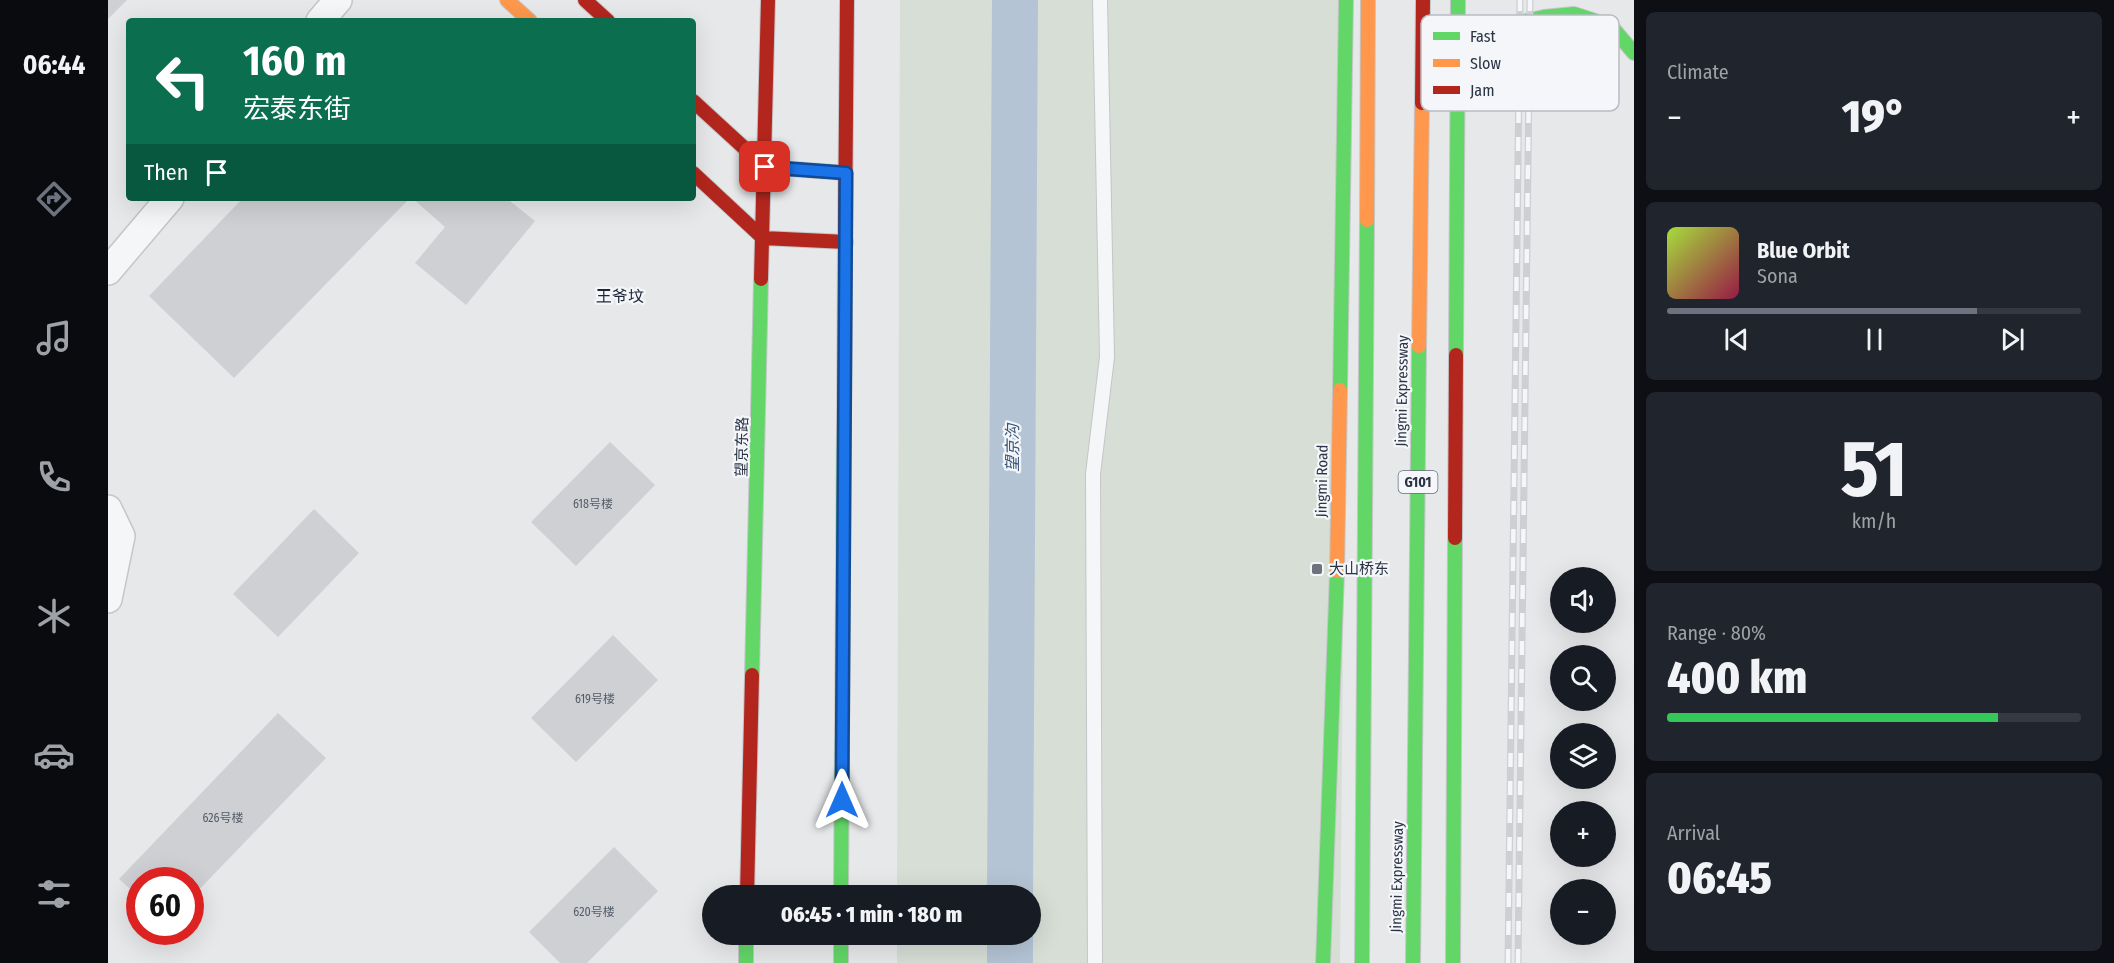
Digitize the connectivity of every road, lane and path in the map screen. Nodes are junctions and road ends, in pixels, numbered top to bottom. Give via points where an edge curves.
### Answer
1 (338, 0) edge
2 (507, 0) edge
3 (585, 0) edge
4 (768, 0) edge
5 (847, 0) edge
6 (1100, 0) edge
7 (1346, 0) edge
8 (1368, 0) edge
9 (1423, 0) edge
10 (1458, 0) edge
11 (1423, 15) edge
12 (1458, 15) edge
13 (323, 18) edge
14 (527, 18) edge
15 (605, 18) edge
16 (1619, 35) edge
17 (1634, 53) edge
18 (696, 104) edge
19 (1422, 111) edge
20 (1459, 111) edge
21 (765, 167) junction
22 (846, 173) junction
23 (696, 176) edge
24 (167, 201) edge
25 (763, 238) junction
26 (846, 242) junction
27 (108, 271) edge
28 (108, 510) edge
29 (108, 599) edge
30 (747, 885) edge
31 (841, 885) edge
32 (746, 945) edge
33 (841, 945) edge
34 (746, 963) edge
35 (841, 963) edge
36 (1095, 963) edge
37 (1323, 963) edge
38 (1362, 963) edge
39 (1413, 963) edge
40 (1453, 963) edge

1 - 13 street
2 - 14 main road
3 - 15 main road
4 - 21 main road, 望京东路
5 - 22 main road
6 - 36 lane via 1107,357 1093,474
7 - 37 main road, Jingmi Road via 1337,568
8 - 38 main road
9 - 11 main road, Jingmi Expressway / G101
10 - 12 main road, G101
16 - 17 main road
18 - 21 main road
19 - 39 main road, Jingmi Expressway / G101
20 - 40 main road, G101
21 - 22 main road
21 - 25 main road, 望京东路
22 - 26 main road
23 - 25 main road
24 - 27 street
25 - 26 main road
25 - 30 main road, 望京东路
26 - 31 main road
28 - 29 street via 121,536
32 - 34 main road
33 - 35 main road

